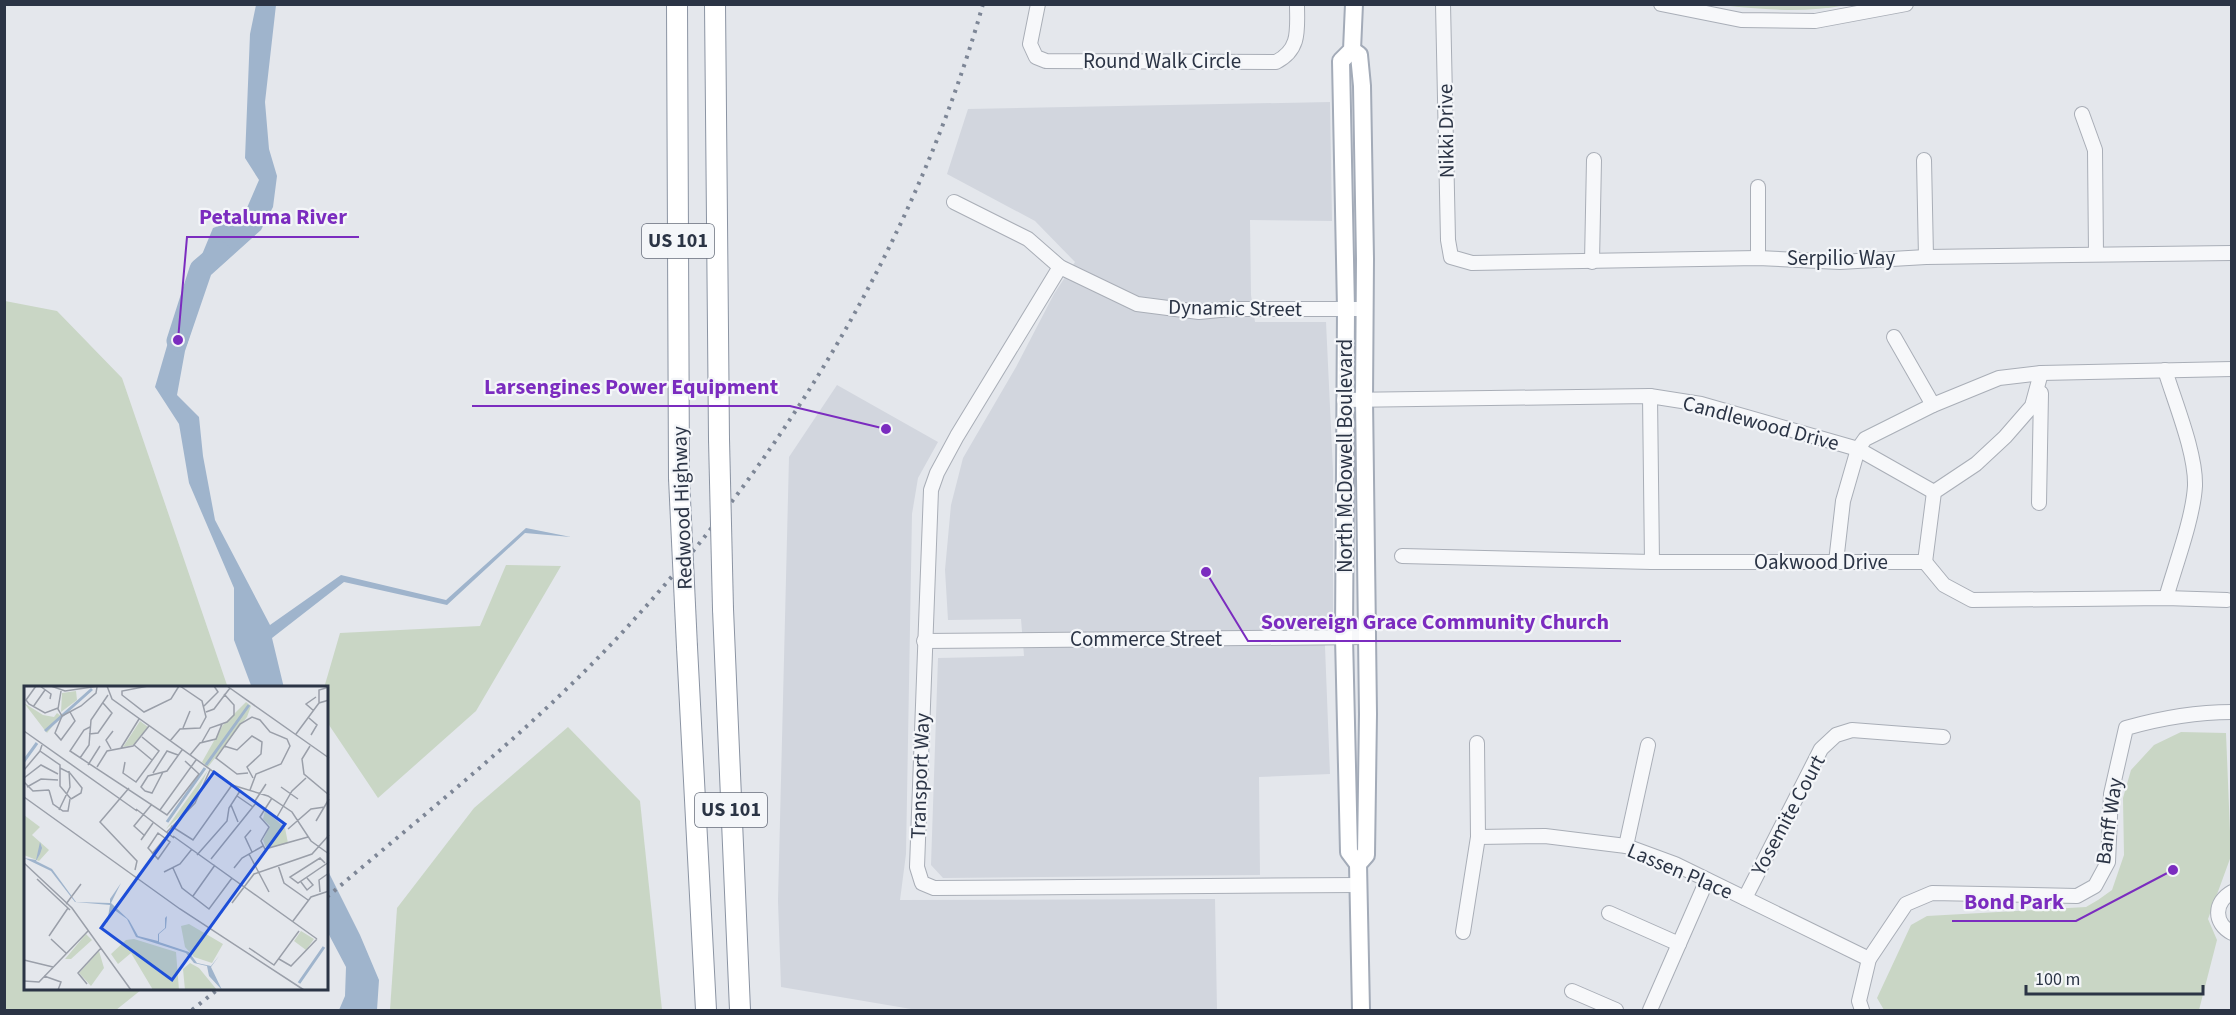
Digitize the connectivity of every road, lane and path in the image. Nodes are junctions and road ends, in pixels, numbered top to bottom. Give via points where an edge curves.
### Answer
1 (677, 4) edge
2 (715, 4) edge
3 (1038, 4) edge
4 (1297, 4) edge
5 (1354, 4) edge
6 (1443, 4) edge
7 (1660, 4) edge
8 (1906, 4) edge
9 (1352, 50) junction
10 (2082, 114) dead end
11 (1594, 160) dead end
12 (1924, 160) dead end
13 (1758, 187) dead end
14 (954, 202) dead end
15 (2096, 254) junction
16 (2232, 254) edge
17 (1451, 257) joint
18 (1926, 257) junction
19 (1758, 258) junction
20 (1592, 262) junction
21 (1060, 267) junction
22 (1346, 309) junction
23 (1364, 309) junction
24 (1894, 337) dead end
25 (2232, 369) edge
26 (2166, 370) junction
27 (2042, 373) junction
28 (1650, 396) junction
29 (1364, 399) junction
30 (1344, 400) junction
31 (1933, 405) junction
32 (1858, 449) junction
33 (1934, 492) junction
34 (2039, 503) dead end
35 (1402, 556) dead end
36 (1652, 562) junction
37 (1836, 562) junction
38 (1925, 562) junction
39 (2166, 598) junction
40 (2227, 600) dead end
41 (1344, 637) junction
42 (1368, 637) junction
43 (924, 641) junction
44 (2232, 712) edge
45 (1943, 737) dead end
46 (1477, 742) dead end
47 (1648, 745) dead end
48 (1478, 837) junction
49 (1626, 846) junction
50 (1358, 864) junction
51 (1707, 880) junction
52 (1358, 885) junction
53 (2232, 892) edge
54 (1744, 898) junction
55 (1609, 913) dead end
56 (1463, 932) dead end
57 (2232, 933) edge
58 (1679, 944) junction
59 (1869, 959) junction
60 (1572, 991) dead end
61 (706, 1011) edge
62 (740, 1011) edge
63 (1361, 1011) edge
64 (1616, 1011) edge
65 (1650, 1011) edge
66 (1862, 1011) edge

1 - 61 highway, Redwood Highway / US 101, bridge via 679,478
2 - 62 highway, Redwood Highway / US 101, bridge via 723,609
3 - 4 street, Round Walk Circle via 1030,44 1036,57 1046,61 1276,62 1285,57 1297,40
5 - 9 main road, North McDowell Boulevard
6 - 17 street, Nikki Drive
7 - 8 street via 1741,20 1815,21
9 - 22 main road, North McDowell Boulevard via 1341,61
9 - 23 main road, North McDowell Boulevard via 1359,55 1362,86
10 - 15 street via 2095,150
11 - 20 street
12 - 18 street
13 - 19 street
14 - 21 street, Dynamic Street via 1028,239
15 - 16 street, Serpilio Way
15 - 18 street, Serpilio Way
17 - 20 street, Serpilio Way via 1472,263
18 - 19 street, Serpilio Way via 1840,262
19 - 20 street, Serpilio Way
21 - 22 street, Dynamic Street via 1145,306 1199,312
21 - 43 street, Transport Way via 937,473 931,490
22 - 23 street, Dynamic Street
22 - 30 main road, North McDowell Boulevard
23 - 29 main road, North McDowell Boulevard
24 - 31 street
25 - 26 street, Candlewood Drive
26 - 27 street, Candlewood Drive
26 - 39 street via 2191,457 2195,486
27 - 31 street, Candlewood Drive via 1999,378
27 - 33 street via 2032,406 2005,437 1976,464
27 - 34 street
28 - 29 street, Candlewood Drive
28 - 32 street, Candlewood Drive via 1701,404
28 - 36 street
29 - 30 street, Candlewood Drive
29 - 42 main road, North McDowell Boulevard
30 - 41 main road, North McDowell Boulevard
31 - 32 street, Candlewood Drive via 1865,439
32 - 33 street
32 - 37 street via 1844,501
33 - 38 street
35 - 36 street, Oakwood Drive
36 - 37 street, Oakwood Drive
37 - 38 street, Oakwood Drive
38 - 39 street via 1944,585 1972,600
39 - 40 street
41 - 42 street, Commerce Street
41 - 43 street, Commerce Street
41 - 50 main road, North McDowell Boulevard via 1349,852
42 - 50 main road, North McDowell Boulevard via 1366,855
43 - 52 street, Transport Way via 917,867 922,883 934,888
44 - 59 street, Banff Way via 2199,712 2126,729 2111,794 2108,862 2095,886 2077,896 1932,893 1906,904
45 - 54 street, Yosemite Court via 1852,730 1836,735 1821,749
46 - 48 street
47 - 49 street
48 - 49 street, Lassen Place via 1545,836
48 - 56 street
49 - 51 street, Lassen Place
50 - 52 main road, North McDowell Boulevard
51 - 54 street, Lassen Place
51 - 58 street
52 - 63 main road, North McDowell Boulevard
53 - 57 street via 2224,896 2217,909 2221,924
54 - 59 street, Lassen Place
55 - 58 street
58 - 65 street
59 - 66 street, Banff Way via 1859,1000
60 - 64 street

